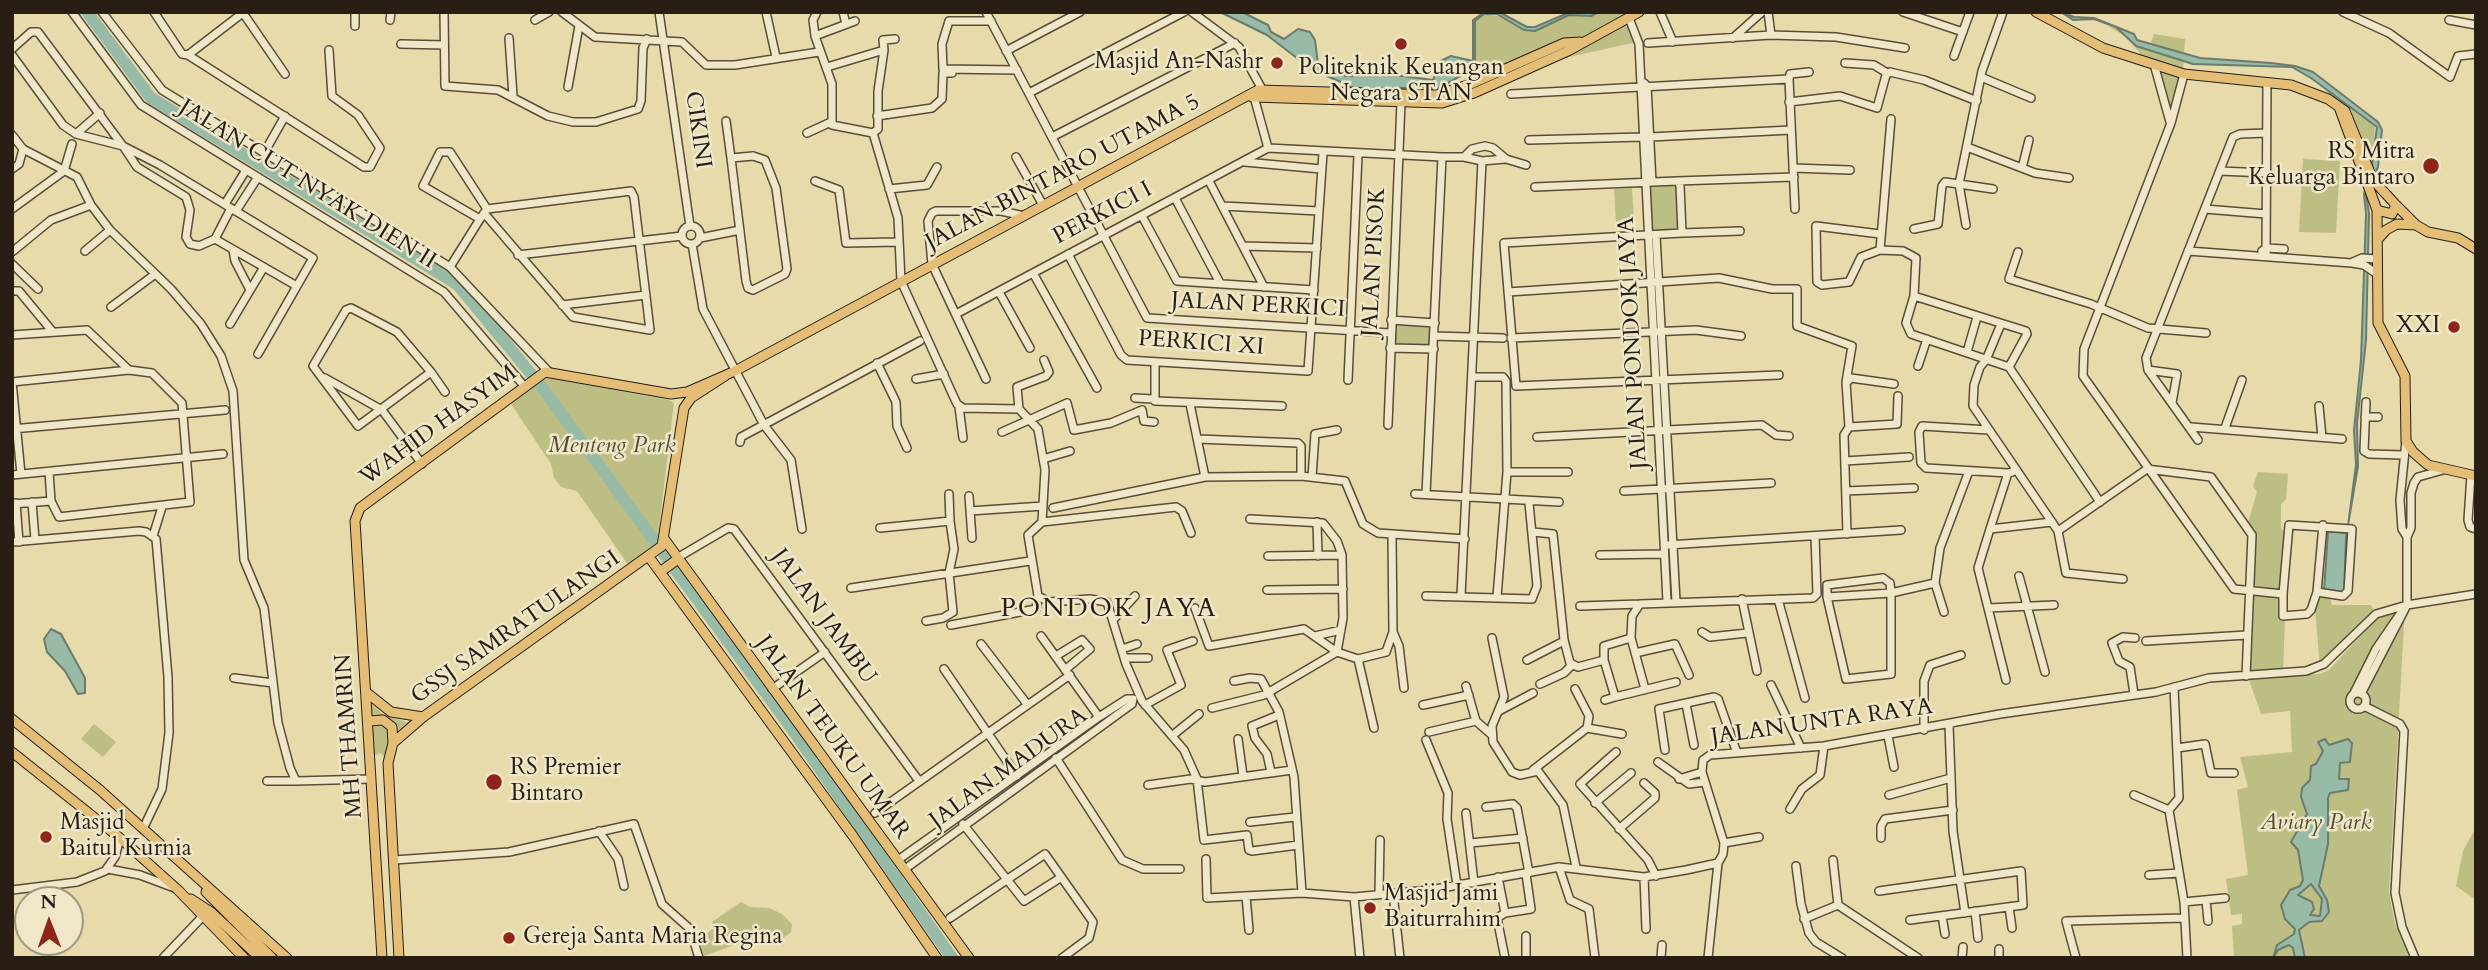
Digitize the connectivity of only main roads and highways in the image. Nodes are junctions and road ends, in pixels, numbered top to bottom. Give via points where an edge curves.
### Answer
1 (1639, 12) edge
2 (2036, 12) edge
3 (2339, 107) junction
4 (2396, 205) junction
5 (2377, 211) junction
6 (2416, 225) junction
7 (2378, 239) junction
8 (2476, 249) edge
9 (725, 376) junction
10 (671, 394) junction
11 (684, 408) junction
12 (2474, 476) edge
13 (357, 513) joint
14 (664, 543) junction
15 (651, 555) junction
16 (671, 564) junction
17 (366, 692) junction
18 (423, 717) junction
19 (12, 719) edge
20 (368, 722) junction
21 (393, 743) junction
22 (12, 752) edge
23 (192, 874) junction
24 (210, 911) junction
25 (383, 934) junction
26 (244, 958) edge
27 (260, 958) edge
28 (272, 958) edge
29 (287, 958) edge
30 (375, 958) edge
31 (383, 958) edge
32 (399, 958) edge
33 (937, 958) edge
34 (969, 958) edge

1 - 9 main road, JALAN BINTARO UTAMA 5 via 1495,78 1436,95 1401,98 1264,92 1242,99
2 - 3 main road via 2104,48 2184,74 2300,86
3 - 4 main road via 2350,120 2368,170
3 - 5 main road
4 - 5 main road via 2392,214
4 - 6 main road
5 - 7 main road
6 - 7 main road via 2397,224
6 - 8 main road via 2458,238
7 - 12 main road via 2379,329 2405,376 2406,441 2421,460
9 - 10 main road via 683,394
9 - 11 main road via 691,398
10 - 11 main road
10 - 13 main road, WAHID HASYIM via 547,372
11 - 14 main road
13 - 17 main road, MH THAMRIN
14 - 15 main road, GSSJ SAMRATULANGI
14 - 16 main road, JALAN TEUKU UMAR
15 - 16 main road, JALAN TEUKU UMAR
15 - 18 main road, GSSJ SAMRATULANGI
16 - 33 main road, JALAN TEUKU UMAR
16 - 34 main road, JALAN TEUKU UMAR via 772,689
17 - 18 main road via 391,712
17 - 20 main road, MH THAMRIN
18 - 21 main road, GSSJ SAMRATULANGI
19 - 23 main road via 66,760
20 - 21 main road via 391,724
20 - 25 main road, MH THAMRIN
21 - 32 main road, MH THAMRIN via 388,762
22 - 24 main road via 177,889
23 - 24 main road
23 - 29 main road
24 - 26 main road
24 - 27 main road
24 - 28 main road
25 - 30 main road
25 - 31 main road, MH THAMRIN

